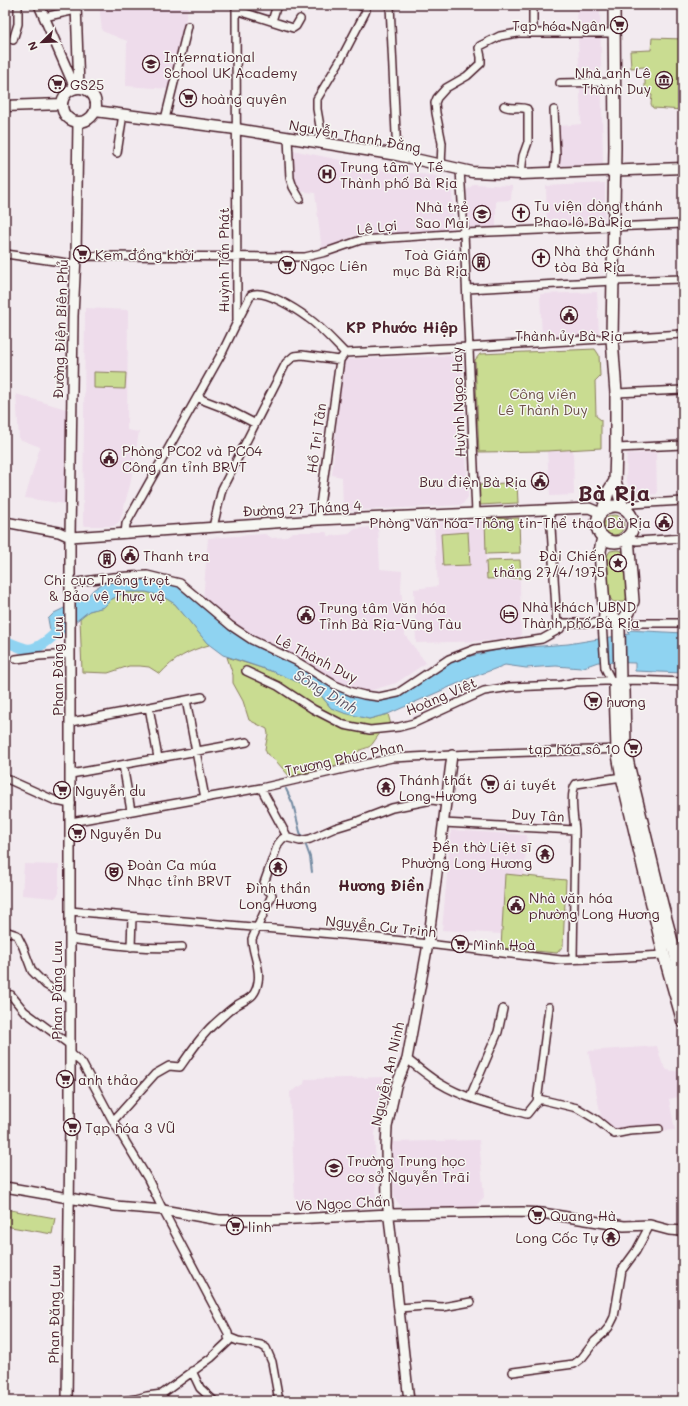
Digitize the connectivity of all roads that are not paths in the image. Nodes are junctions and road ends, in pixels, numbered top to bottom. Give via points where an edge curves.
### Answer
1 (18, 5) edge
2 (39, 5) edge
3 (277, 5) edge
4 (358, 5) edge
5 (390, 5) edge
6 (533, 5) edge
7 (614, 5) edge
8 (76, 7) edge
9 (236, 8) edge
10 (44, 17) junction
11 (300, 19) dead end
12 (272, 21) junction
13 (188, 26) dead end
14 (534, 33) junction
15 (614, 33) junction
16 (13, 40) dead end
17 (614, 82) junction
18 (560, 83) dead end
19 (77, 88) junction
20 (62, 104) junction
21 (5, 106) edge
22 (504, 106) dead end
23 (554, 110) dead end
24 (95, 111) junction
25 (123, 114) junction
26 (165, 119) junction
27 (78, 122) junction
28 (236, 129) junction
29 (288, 138) junction
30 (323, 144) junction
31 (117, 153) dead end
32 (397, 155) junction
33 (441, 166) junction
34 (683, 168) edge
35 (460, 170) junction
36 (615, 171) junction
37 (554, 173) junction
38 (522, 174) junction
39 (300, 199) dead end
40 (683, 224) edge
41 (613, 227) junction
42 (464, 232) junction
43 (6, 254) dead end
44 (236, 256) junction
45 (75, 260) junction
46 (683, 279) edge
47 (613, 281) junction
48 (467, 289) junction
49 (237, 322) junction
50 (683, 334) edge
51 (612, 339) junction
52 (469, 347) junction
53 (345, 352) junction
54 (340, 360) junction
55 (683, 390) edge
56 (616, 393) junction
57 (198, 396) junction
58 (254, 423) junction
59 (683, 445) edge
60 (616, 448) junction
61 (615, 481) junction
62 (683, 501) edge
63 (625, 509) junction
64 (550, 511) junction
65 (602, 512) junction
66 (476, 513) junction
67 (318, 520) junction
68 (5, 522) edge
69 (213, 527) junction
70 (125, 534) junction
71 (628, 536) junction
72 (70, 537) junction
73 (603, 537) junction
74 (683, 538) edge
75 (70, 581) junction
76 (604, 606) junction
77 (683, 623) edge
78 (559, 625) junction
79 (602, 626) junction
80 (620, 626) junction
81 (70, 653) junction
82 (16, 659) dead end
83 (246, 671) dead end
84 (683, 682) edge
85 (615, 684) junction
86 (202, 697) dead end
87 (186, 700) junction
88 (149, 707) junction
89 (71, 722) junction
90 (247, 742) dead end
91 (621, 749) junction
92 (195, 751) junction
93 (452, 755) junction
94 (158, 758) junction
95 (123, 764) junction
96 (71, 774) junction
97 (622, 777) junction
98 (5, 778) edge
99 (261, 788) junction
100 (205, 798) junction
101 (446, 802) junction
102 (71, 804) junction
103 (131, 811) junction
104 (70, 822) junction
105 (443, 823) junction
106 (575, 830) junction
107 (288, 838) junction
108 (70, 911) junction
109 (132, 917) junction
110 (257, 927) junction
111 (5, 931) edge
112 (70, 938) junction
113 (428, 944) junction
114 (130, 947) junction
115 (182, 947) dead end
116 (664, 954) junction
117 (680, 955) edge
118 (573, 960) junction
119 (683, 983) edge
120 (11, 995) dead end
121 (70, 999) junction
122 (550, 1007) dead end
123 (503, 1009) dead end
124 (683, 1022) edge
125 (70, 1049) junction
126 (406, 1059) junction
127 (470, 1097) junction
128 (537, 1102) junction
129 (113, 1121) junction
130 (659, 1130) dead end
131 (5, 1188) edge
132 (69, 1199) junction
133 (163, 1210) junction
134 (389, 1214) junction
135 (650, 1225) junction
136 (683, 1231) edge
137 (471, 1302) dead end
138 (399, 1308) junction
139 (228, 1336) junction
140 (192, 1372) junction
141 (512, 1372) dead end
142 (157, 1395) junction
143 (67, 1401) edge
144 (122, 1401) edge
145 (167, 1401) edge
146 (214, 1401) edge
147 (279, 1401) edge
148 (409, 1401) edge

1 - 16 street via 18,24
2 - 10 street
3 - 12 street
4 - 30 street via 365,8 365,14 317,99
5 - 32 street
6 - 14 street
7 - 15 main road
8 - 10 street
8 - 19 street
9 - 12 street
9 - 28 street, Huỳnh Tấn Phát
10 - 19 street
11 - 12 street via 293,28
13 - 26 street
14 - 15 street
14 - 33 street via 508,34 480,46 481,64 446,88 437,98 436,113 442,143
15 - 17 main road
17 - 18 street
17 - 36 main road
19 - 20 main road via 65,95
19 - 24 main road via 87,90 93,96
20 - 21 main road
20 - 27 main road via 67,117
22 - 38 street via 512,109 524,108 528,112 528,142 523,156
23 - 37 street
24 - 25 main road, Nguyễn Thanh Đằng
24 - 27 main road via 87,120
25 - 26 main road, Nguyễn Thanh Đằng
25 - 31 street
26 - 28 main road, Nguyễn Thanh Đằng
27 - 45 street, Đường Điện Biên Phủ
28 - 29 main road, Nguyễn Thanh Đằng
28 - 44 street, Huỳnh Tấn Phát
29 - 30 main road, Nguyễn Thanh Đằng
29 - 39 street via 290,178
30 - 32 main road, Nguyễn Thanh Đằng
32 - 33 main road, Nguyễn Thanh Đằng
33 - 35 main road, Nguyễn Thanh Đằng
34 - 36 main road, Nguyễn Thanh Đằng
35 - 38 main road, Nguyễn Thanh Đằng
35 - 42 street, Huỳnh Ngọc Hay
36 - 37 main road, Nguyễn Thanh Đằng
36 - 41 main road
37 - 38 main road, Nguyễn Thanh Đằng
40 - 41 street, Lê Lợi
41 - 42 street, Lê Lợi
41 - 47 main road
42 - 44 street, Lê Lợi via 361,240 305,257
42 - 48 street, Huỳnh Ngọc Hay
43 - 45 street, Lê Lợi
44 - 45 street, Lê Lợi
44 - 49 street, Huỳnh Tấn Phát
45 - 72 street, Đường Điện Biên Phủ
46 - 47 street
47 - 48 street
47 - 51 main road
48 - 52 street, Huỳnh Ngọc Hay
49 - 53 street via 251,295 257,293 271,297 308,318
49 - 57 street, Huỳnh Tấn Phát
50 - 51 street
51 - 52 street
51 - 56 main road
52 - 53 street
52 - 66 street, Huỳnh Ngọc Hay
53 - 54 street
54 - 58 street via 302,354 294,356 286,363
54 - 67 street, Hồ Tri Tân
55 - 56 street
56 - 60 main road
57 - 58 street
57 - 70 street, Huỳnh Tấn Phát via 126,524
58 - 69 street via 222,489
59 - 60 street
60 - 61 main road
61 - 63 main road
61 - 65 main road via 608,492
62 - 63 street via 632,504
63 - 65 main road via 613,506
63 - 71 main road via 633,520
64 - 65 street, Đường 27 Tháng 4 via 589,508
64 - 66 street, Đường 27 Tháng 4
64 - 78 street
65 - 73 main road via 597,523
66 - 67 street, Đường 27 Tháng 4
67 - 69 street, Đường 27 Tháng 4
68 - 72 street, Đường 27 Tháng 4 via 59,532
69 - 70 street, Đường 27 Tháng 4
70 - 72 street, Đường 27 Tháng 4
71 - 73 main road via 619,542
71 - 74 street via 637,541
71 - 80 main road via 633,601
72 - 75 street, Đường Điện Biên Phủ
73 - 76 main road via 600,551
75 - 78 street, Lê Thành Duy via 146,575 180,584 252,640 296,661 335,685 352,692 379,697 398,693 449,659 476,649 542,639
75 - 81 street, Phan Đăng Lưu
76 - 79 street
76 - 80 main road
77 - 80 street, Lê Thành Duy
78 - 79 street, Lê Thành Duy
79 - 80 street, Lê Thành Duy
79 - 85 street via 605,668
80 - 85 main road via 619,668
81 - 82 street
81 - 89 street, Phan Đăng Lưu
83 - 85 street, Hoàng Việt via 278,686 313,709 344,724 370,730 414,723 484,691 576,682
84 - 85 street, Hoàng Việt
85 - 91 main road
86 - 87 street
87 - 88 street
87 - 92 street
88 - 89 street
88 - 94 street
89 - 96 street, Phan Đăng Lưu
90 - 92 street
91 - 93 street, Trương Phúc Phan
91 - 97 main road
91 - 117 main road via 660,896
92 - 94 street
92 - 100 street
93 - 99 street, Trương Phúc Phan via 392,758
93 - 101 street, Nguyễn An Ninh
94 - 95 street
95 - 96 street
95 - 103 street
96 - 102 street, Phan Đăng Lưu
97 - 106 street via 574,786 572,793
97 - 116 main road
98 - 102 street via 56,801
99 - 100 street, Trương Phúc Phan
99 - 107 street
100 - 103 street, Trương Phúc Phan
101 - 105 street, Nguyễn An Ninh
101 - 107 street via 432,800 392,808 310,839 300,841
102 - 104 street, Phan Đăng Lưu
103 - 104 street, Trương Phúc Phan
104 - 108 street, Phan Đăng Lưu
105 - 106 street, Duy Tân
105 - 113 street, Nguyễn An Ninh
106 - 118 street, Duy Tân
107 - 110 street via 285,837 279,842 264,883 272,895
108 - 109 street, Nguyễn Cư Trinh
108 - 112 street, Phan Đăng Lưu
109 - 110 street, Nguyễn Cư Trinh
109 - 114 street
110 - 113 street, Nguyễn Cư Trinh
110 - 129 street via 252,939 259,980 256,991 213,1025 180,1067 169,1066 155,1074
111 - 121 street via 17,934 32,971 46,985
112 - 114 street
112 - 121 street, Phan Đăng Lưu
113 - 118 street, Nguyễn Cư Trinh
113 - 126 street, Nguyễn An Ninh
114 - 115 street
116 - 117 main road
116 - 118 street, Nguyễn Cư Trinh
116 - 124 main road
117 - 119 main road
120 - 125 street via 24,1011
121 - 125 street, Phan Đăng Lưu
122 - 128 street
123 - 127 street via 498,1032
125 - 129 street via 82,1063
125 - 132 street, Phan Đăng Lưu
126 - 127 street via 439,1083
126 - 134 street, Nguyễn An Ninh via 396,1086 387,1126
127 - 128 street via 527,1114
128 - 130 street via 539,1098 577,1108 614,1134
129 - 133 street via 148,1179
131 - 132 street, Võ Ngọc Chấn
132 - 133 street, Võ Ngọc Chấn
132 - 143 street, Phan Đăng Lưu
133 - 134 street, Võ Ngọc Chấn via 211,1219 237,1220 305,1220
133 - 139 street
134 - 135 street, Võ Ngọc Chấn via 542,1213 624,1226
134 - 138 street, Nguyễn An Ninh
135 - 136 street, Võ Ngọc Chấn
135 - 141 street via 622,1270 614,1317 582,1358 574,1364
137 - 138 street via 443,1308
138 - 148 street, Nguyễn An Ninh
139 - 140 street via 229,1341
139 - 147 street via 266,1348 272,1362
140 - 142 street
140 - 146 street via 200,1388
142 - 144 street
142 - 145 street

